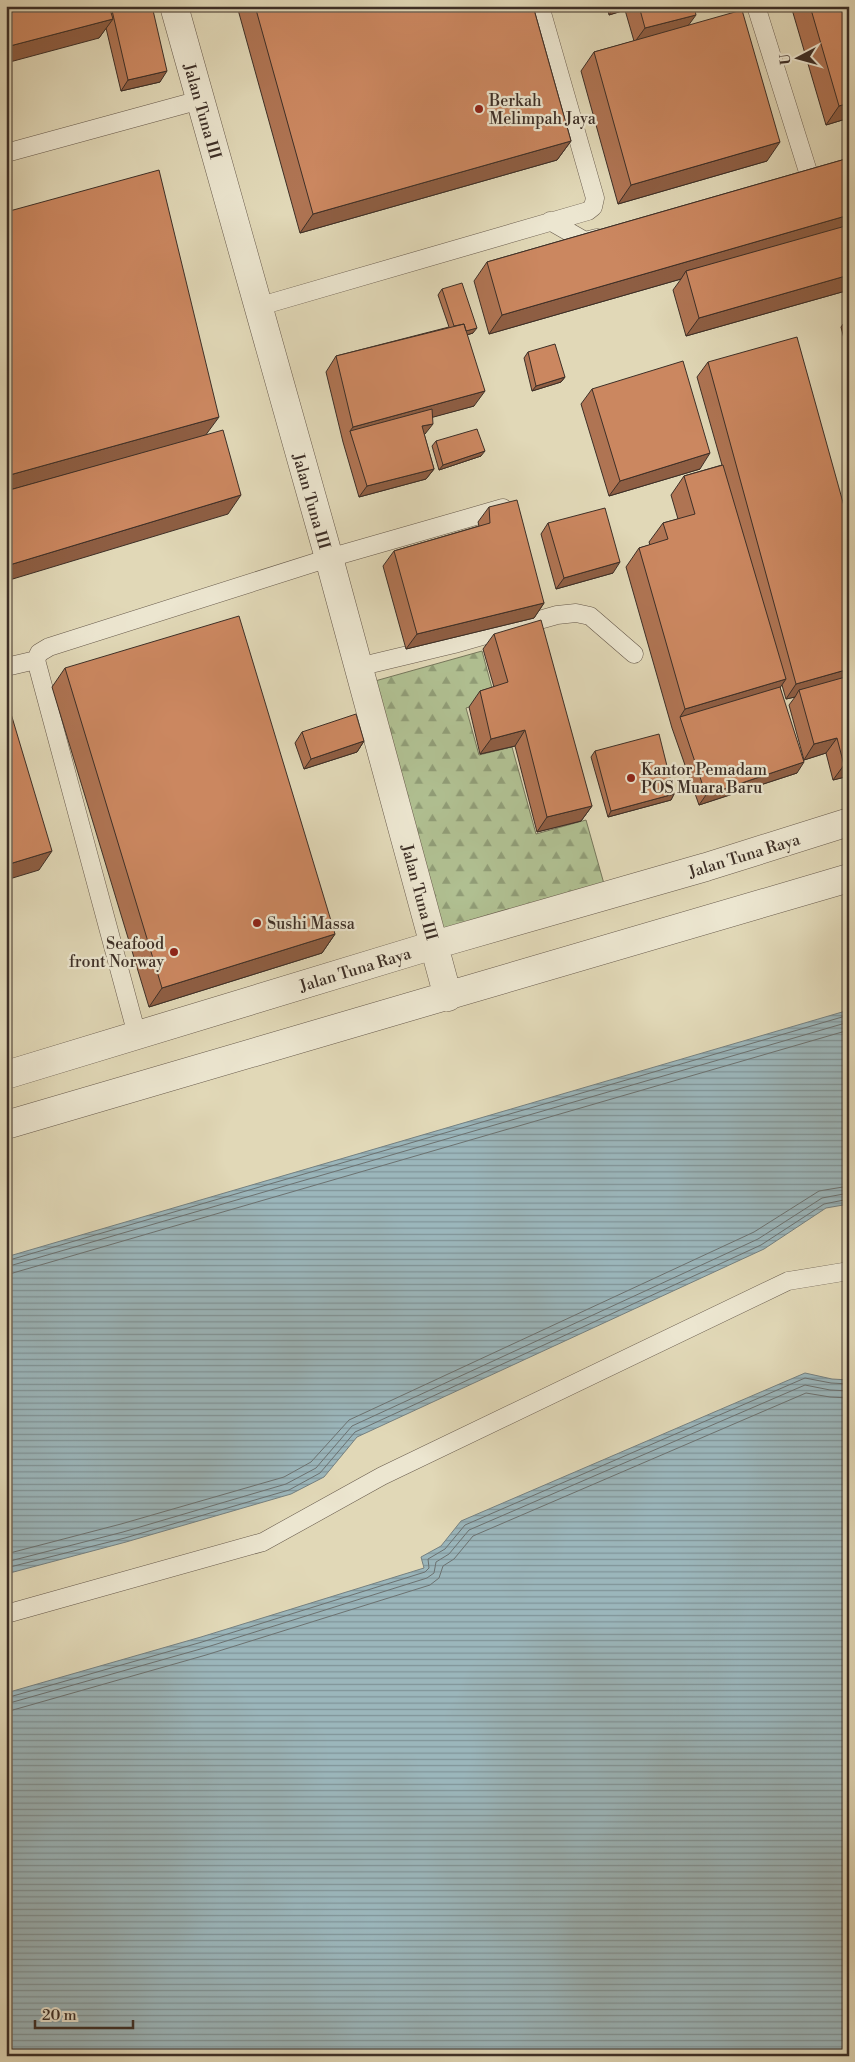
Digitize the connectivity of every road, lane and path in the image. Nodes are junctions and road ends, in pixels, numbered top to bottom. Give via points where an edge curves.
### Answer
1 (174, 6) edge
2 (540, 6) edge
3 (756, 6) edge
4 (200, 100) junction
5 (6, 153) edge
6 (791, 184) edge
7 (550, 222) junction
8 (613, 233) edge
9 (257, 307) junction
10 (503, 508) edge
11 (328, 558) junction
12 (634, 654) dead end
13 (36, 660) junction
14 (6, 667) edge
15 (358, 667) junction
16 (849, 822) edge
17 (849, 878) edge
18 (434, 945) junction
19 (448, 997) junction
20 (137, 1035) junction
21 (6, 1075) edge
22 (6, 1125) edge
23 (849, 1271) edge
24 (6, 1614) edge

1 - 4 street, Jalan Tuna III
2 - 7 lane via 595,198 593,207 588,211
3 - 6 lane via 818,176
4 - 5 lane
4 - 9 street, Jalan Tuna III
7 - 8 lane via 585,241
7 - 9 lane
9 - 11 street, Jalan Tuna III
10 - 11 lane
11 - 13 lane via 49,647 39,653
11 - 15 street, Jalan Tuna III
12 - 15 lane via 590,616 576,613 557,615
13 - 14 lane
13 - 20 lane
15 - 18 street, Jalan Tuna III
16 - 18 street, Jalan Tuna Raya via 706,867
17 - 19 street
18 - 19 street, Jalan Tuna III
18 - 20 street, Jalan Tuna Raya
19 - 22 street
20 - 21 street, Jalan Tuna Raya
23 - 24 lane via 788,1281 382,1476 263,1542

